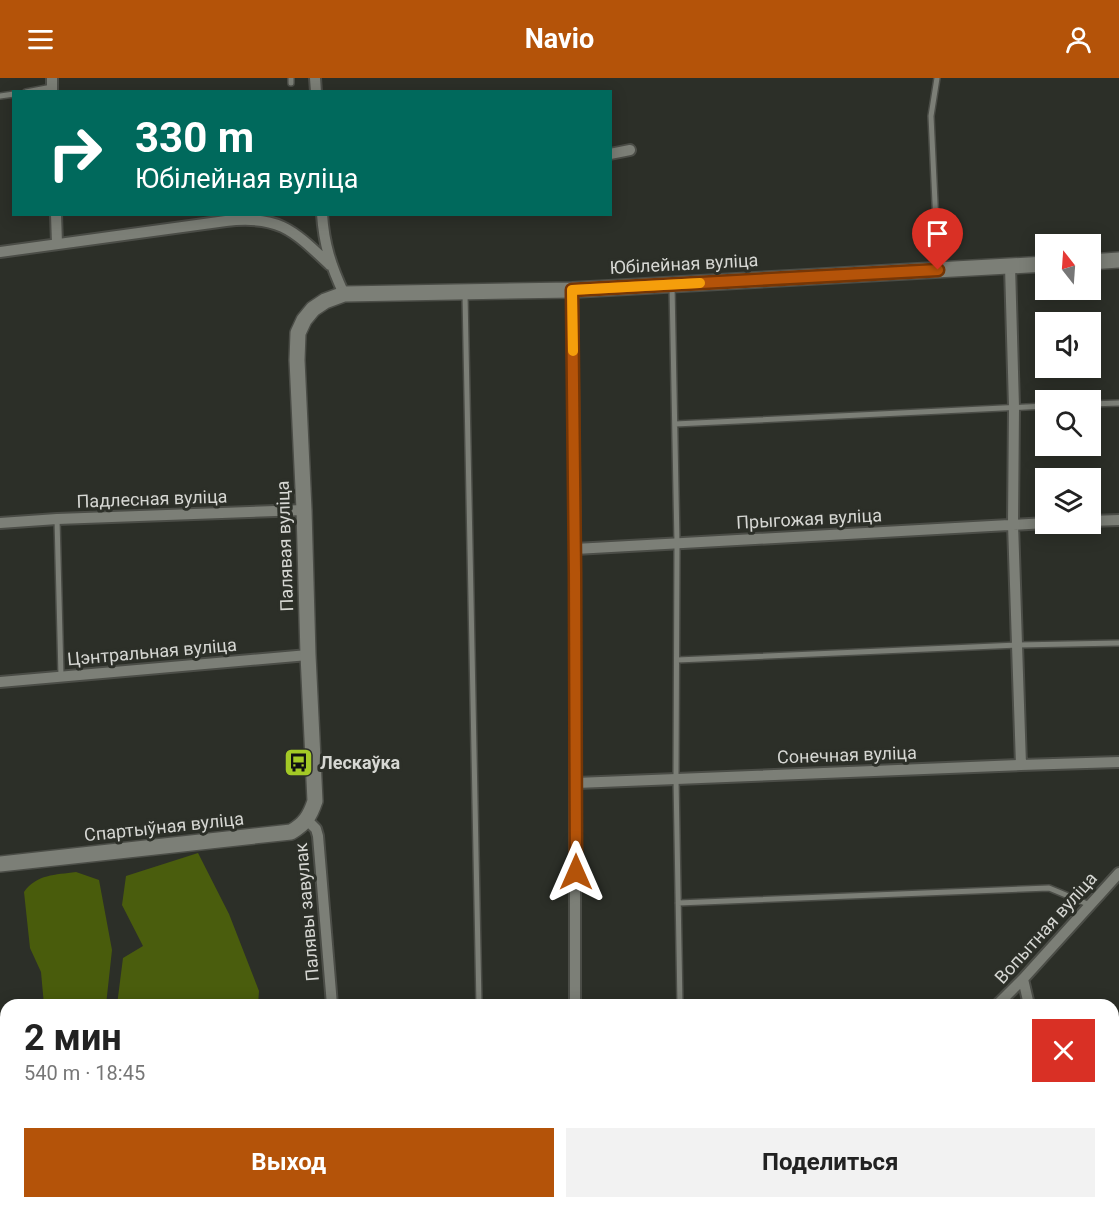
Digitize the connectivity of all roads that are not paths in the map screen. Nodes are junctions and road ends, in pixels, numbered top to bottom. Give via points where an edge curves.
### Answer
1 (937, 78) edge
2 (52, 86) edge
3 (35, 90) edge
4 (630, 150) dead end
5 (612, 154) edge
6 (56, 216) edge
7 (322, 216) edge
8 (57, 244) junction
9 (0, 252) edge
10 (1119, 260) edge
11 (1101, 261) edge
12 (330, 265) junction
13 (1035, 265) edge
14 (1010, 267) junction
15 (938, 270) junction
16 (672, 284) junction
17 (572, 290) junction
18 (465, 292) junction
19 (344, 294) junction
20 (325, 302) joint
21 (1119, 403) edge
22 (1101, 404) edge
23 (1035, 406) edge
24 (1014, 407) junction
25 (675, 424) junction
26 (304, 510) junction
27 (57, 519) junction
28 (1119, 520) edge
29 (1101, 521) edge
30 (0, 523) edge
31 (1035, 523) edge
32 (1013, 524) junction
33 (677, 543) junction
34 (575, 549) junction
35 (1119, 643) edge
36 (1018, 645) junction
37 (308, 655) junction
38 (677, 660) junction
39 (61, 676) junction
40 (0, 682) edge
41 (1119, 762) edge
42 (1021, 765) junction
43 (676, 779) junction
44 (576, 783) junction
45 (307, 820) junction
46 (0, 864) edge
47 (1119, 873) edge
48 (678, 903) junction
49 (1090, 905) junction
50 (1023, 979) junction
51 (332, 999) edge
52 (479, 999) edge
53 (575, 999) edge
54 (680, 999) edge
55 (1004, 999) edge
56 (1028, 999) edge

1 - 15 lane via 931,116
2 - 3 lane
4 - 5 street
6 - 8 street
7 - 12 street
8 - 9 street
8 - 12 street via 241,219 267,220 292,232
10 - 11 main road
12 - 19 street
13 - 14 main road, Юбілейная вуліца
14 - 15 main road, Юбілейная вуліца
14 - 24 street
15 - 16 main road, Юбілейная вуліца
16 - 17 main road, Юбілейная вуліца
16 - 25 lane
17 - 18 main road, Юбілейная вуліца
17 - 34 street
18 - 19 main road, Юбілейная вуліца
18 - 52 lane
19 - 20 main road, Юбілейная вуліца
20 - 26 main road, Палявая вуліца via 313,309 298,333
21 - 22 lane
23 - 24 lane
24 - 25 lane
24 - 32 street
25 - 33 lane
26 - 27 street, Падлесная вуліца
26 - 37 main road, Палявая вуліца
27 - 30 street, Падлесная вуліца
27 - 39 lane
28 - 29 street
31 - 32 street, Прыгожая вуліца
32 - 33 street, Прыгожая вуліца
32 - 36 street
33 - 34 street, Прыгожая вуліца
33 - 38 lane
34 - 44 street
35 - 36 lane
36 - 38 lane
36 - 42 street
37 - 39 street, Цэнтральная вуліца
37 - 45 main road, Палявая вуліца via 315,801
38 - 43 lane
39 - 40 street, Цэнтральная вуліца
41 - 42 street, Сонечная вуліца
42 - 43 street, Сонечная вуліца
43 - 44 street, Сонечная вуліца
43 - 48 lane
44 - 53 street
45 - 46 main road, Спартыўная вуліца via 291,832
45 - 51 street, Палявы завулак via 318,836
47 - 49 street, Вопытная вуліца
48 - 49 lane via 1048,888
48 - 54 lane
49 - 50 street, Вопытная вуліца
50 - 55 street, Вопытная вуліца
50 - 56 street

